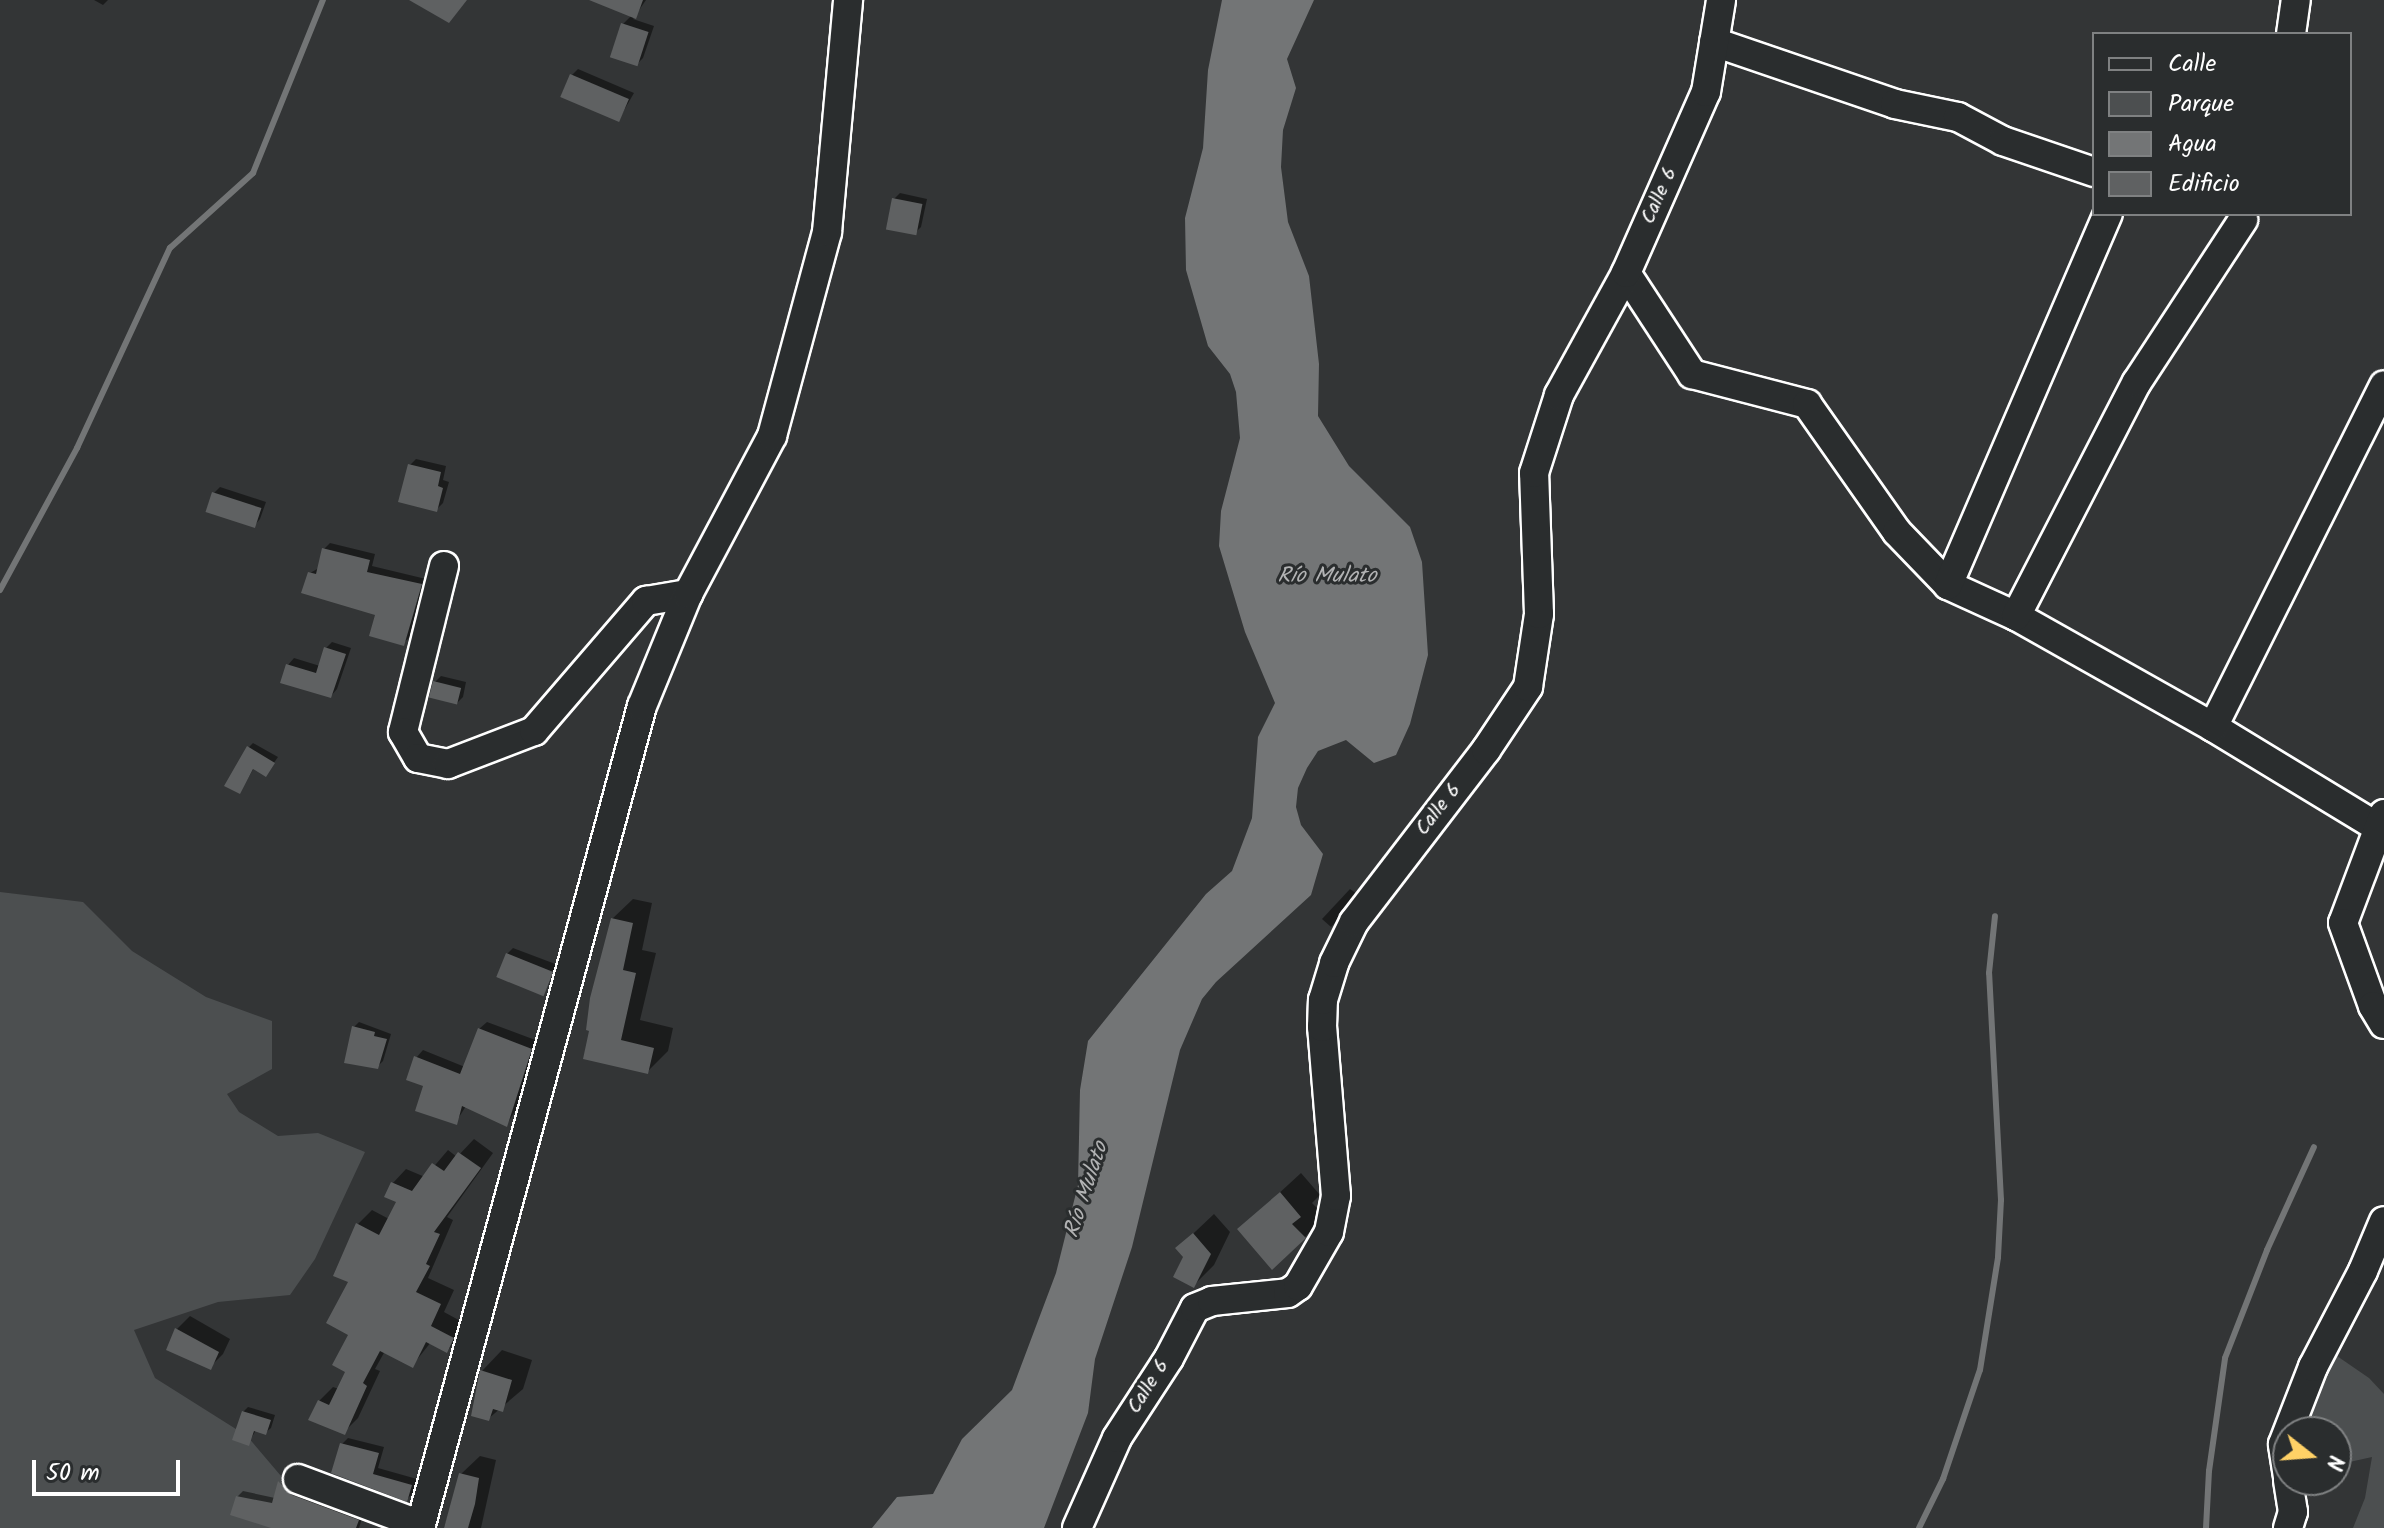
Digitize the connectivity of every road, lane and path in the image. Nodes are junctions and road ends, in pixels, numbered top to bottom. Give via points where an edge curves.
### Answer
1 (848, 0) edge
2 (1721, 0) edge
3 (2296, 0) edge
4 (2291, 32) edge
5 (1714, 42) junction
6 (2092, 171) edge
7 (2107, 216) edge
8 (2243, 216) edge
9 (1626, 273) junction
10 (2384, 385) edge
11 (444, 566) dead end
12 (1948, 585) junction
13 (688, 594) junction
14 (2016, 616) junction
15 (2213, 727) junction
16 (2382, 823) edge
17 (2384, 1024) edge
18 (2384, 1221) edge
19 (2294, 1416) edge
20 (298, 1479) dead end
21 (2291, 1496) edge
22 (420, 1527) edge
23 (1077, 1528) edge
24 (2288, 1528) edge

1 - 13 street via 827,232 772,436
2 - 5 street, Calle 6
3 - 4 street
5 - 6 street via 1895,104 1958,117 2003,141
5 - 9 street, Calle 6 via 1706,92
7 - 12 street
8 - 14 street via 2137,382
9 - 12 street via 1692,374 1807,404 1897,532
9 - 23 street, Calle 6 via 1559,395 1534,473 1539,614 1528,687 1354,922 1334,963 1322,1027 1336,1196 1329,1232 1298,1286 1288,1293 1212,1301 1195,1308 1117,1438
10 - 15 street
11 - 13 street via 403,732 418,758 448,764 534,731 646,601
12 - 14 street
13 - 22 street via 642,706
14 - 15 street
15 - 16 street
16 - 17 street via 2343,923
18 - 19 street
20 - 22 street
21 - 24 street

